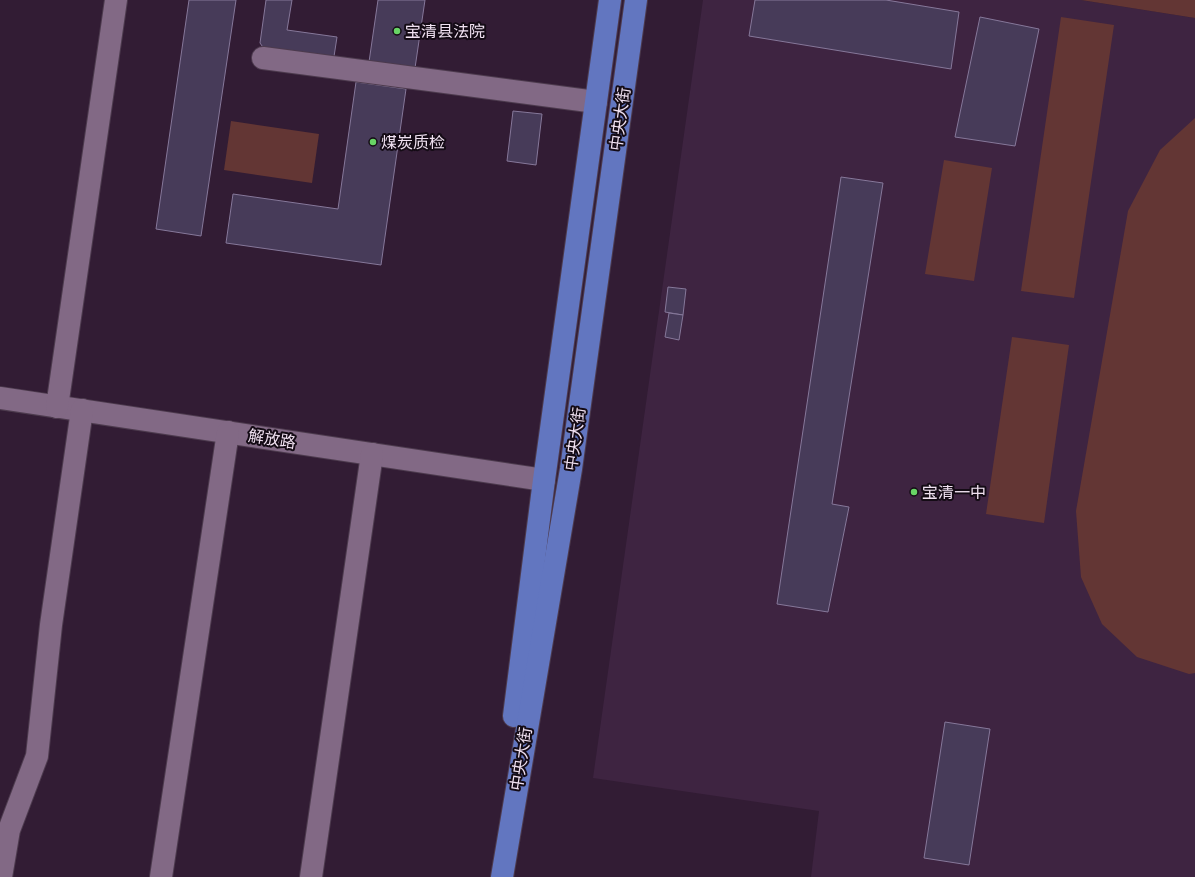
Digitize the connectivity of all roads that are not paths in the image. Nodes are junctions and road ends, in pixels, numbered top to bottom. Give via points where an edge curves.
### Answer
1 (116, 0) edge
2 (610, 0) edge
3 (636, 0) edge
4 (263, 58) dead end
5 (596, 102) junction
6 (0, 398) edge
7 (57, 407) junction
8 (82, 410) junction
9 (228, 432) junction
10 (372, 454) junction
11 (544, 480) junction
12 (1, 877) edge
13 (161, 877) edge
14 (311, 877) edge
15 (493, 877) edge
16 (502, 877) edge

1 - 7 street
2 - 5 main road, 中央大街
3 - 16 main road, 中央大街 via 571,469
4 - 5 street
5 - 11 main road, 中央大街
6 - 7 street, 解放路
7 - 8 street, 解放路
8 - 9 street, 解放路
8 - 12 street via 51,625 37,756 9,830
9 - 10 street, 解放路
9 - 13 street
10 - 11 street, 解放路
10 - 14 street
11 - 15 main road, 中央大街

